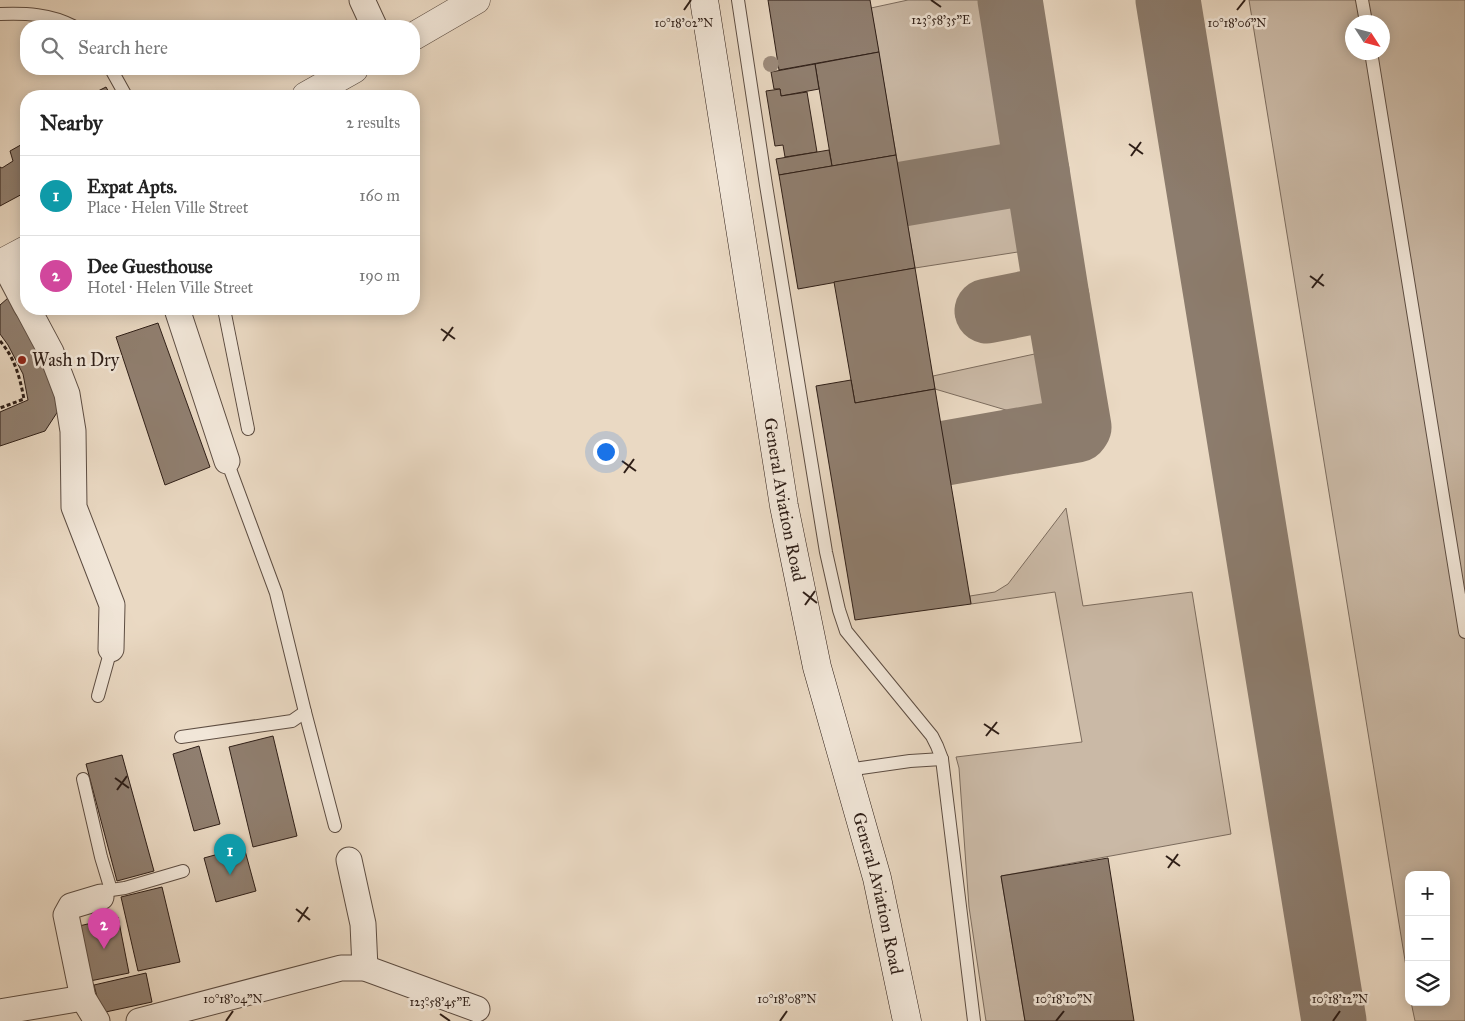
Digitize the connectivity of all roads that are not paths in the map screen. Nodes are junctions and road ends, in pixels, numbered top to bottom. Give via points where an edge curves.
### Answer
1 (362, 0) edge
2 (476, 0) edge
3 (704, 0) edge
4 (738, 0) edge
5 (1362, 0) edge
6 (0, 14) edge
7 (1365, 15) edge
8 (62, 20) edge
9 (371, 20) edge
10 (420, 33) edge
11 (1372, 60) edge
12 (114, 75) edge
13 (343, 75) edge
14 (123, 90) edge
15 (317, 90) edge
16 (10, 258) edge
17 (20, 287) edge
18 (31, 315) edge
19 (179, 315) edge
20 (225, 315) edge
21 (248, 430) dead end
22 (227, 461) joint
23 (1465, 632) edge
24 (111, 649) joint
25 (98, 696) dead end
26 (304, 712) junction
27 (181, 737) dead end
28 (942, 759) junction
29 (847, 770) junction
30 (83, 778) dead end
31 (336, 826) dead end
32 (349, 860) dead end
33 (183, 871) dead end
34 (106, 893) junction
35 (365, 968) junction
36 (83, 998) junction
37 (477, 1009) dead end
38 (0, 1012) edge
39 (97, 1021) edge
40 (139, 1021) edge
41 (906, 1021) edge
42 (974, 1021) edge

1 - 9 street
2 - 10 main road
3 - 29 main road, General Aviation Road via 784,506 817,667
4 - 28 lane via 838,610 846,631 932,736
5 - 7 lane
6 - 8 lane via 27,13
11 - 23 lane
12 - 14 lane
13 - 15 main road
16 - 17 street
18 - 24 street via 67,394 73,431 74,507 112,605
19 - 22 street
20 - 21 lane
22 - 26 lane via 276,592
24 - 25 lane
26 - 27 lane via 292,721
26 - 31 lane
28 - 29 lane
28 - 42 lane
29 - 41 main road, General Aviation Road via 877,878
30 - 34 lane
32 - 35 street via 363,924
33 - 34 lane
34 - 36 street via 71,906 66,915
35 - 37 street
35 - 40 street via 341,968
36 - 38 street
36 - 39 street

